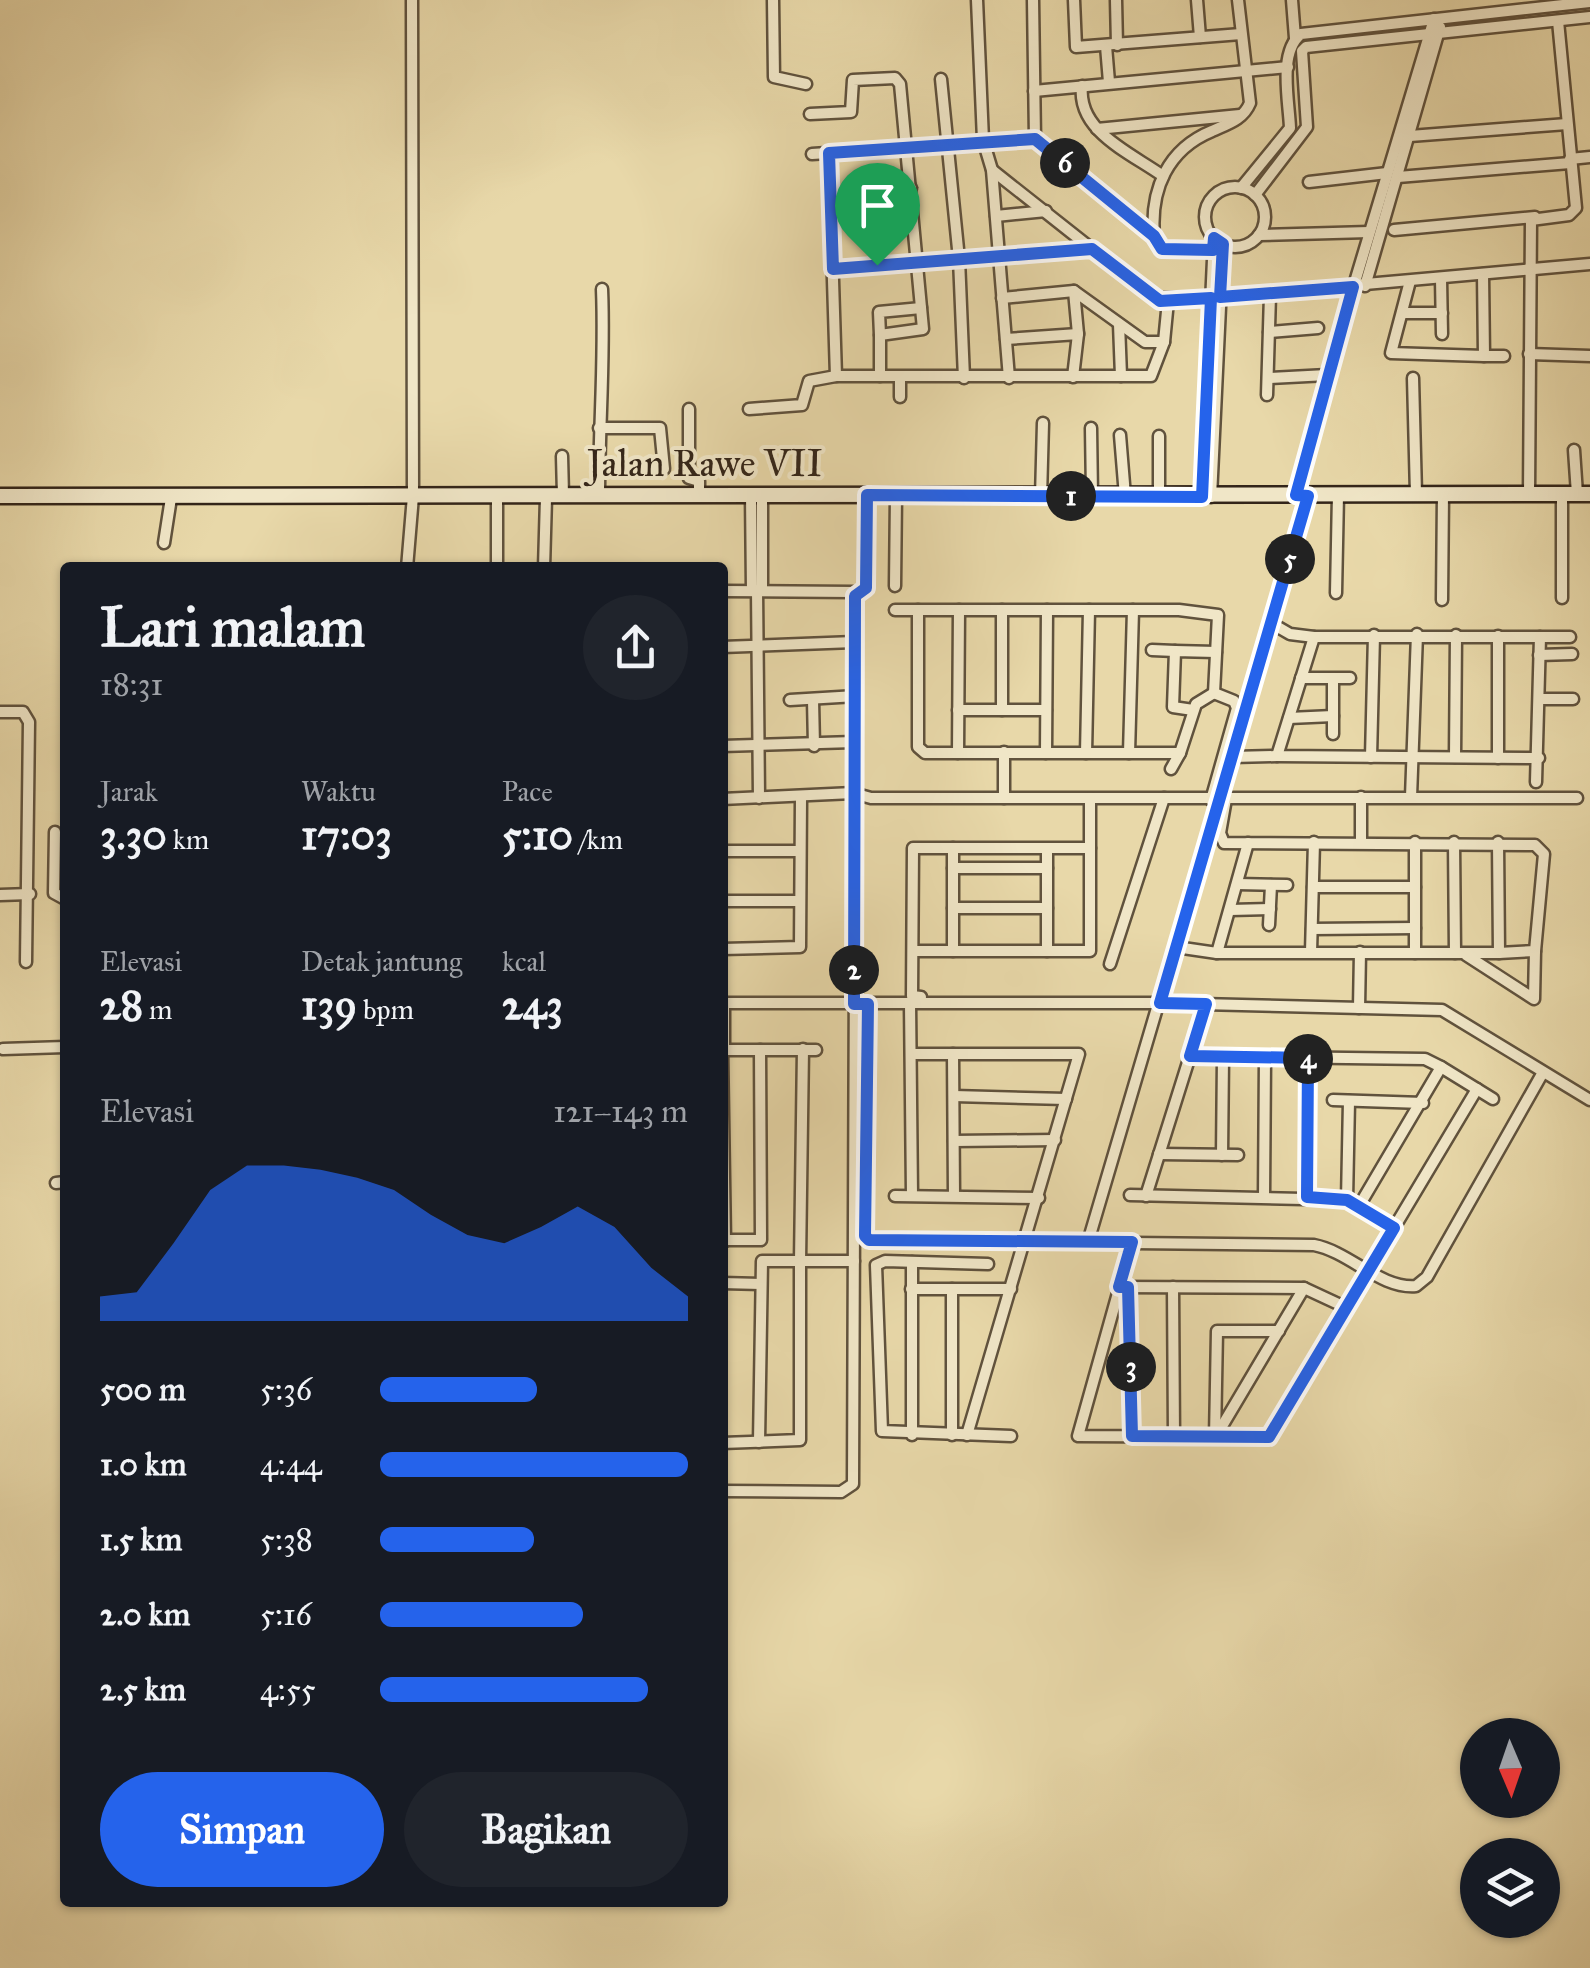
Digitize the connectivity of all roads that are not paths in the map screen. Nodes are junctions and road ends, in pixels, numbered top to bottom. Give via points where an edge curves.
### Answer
1 (412, 0) edge
2 (772, 0) edge
3 (977, 0) edge
4 (1032, 0) edge
5 (1074, 0) edge
6 (1116, 0) edge
7 (1197, 0) edge
8 (1238, 0) edge
9 (1292, 0) edge
10 (1587, 2) edge
11 (1438, 18) junction
12 (1587, 18) edge
13 (1558, 21) junction
14 (1241, 34) junction
15 (1433, 34) junction
16 (1200, 37) junction
17 (1295, 38) junction
18 (1111, 45) junction
19 (1288, 67) junction
20 (1246, 70) junction
21 (941, 79) dead end
22 (1109, 82) junction
23 (806, 84) dead end
24 (1082, 86) junction
25 (1034, 91) junction
26 (810, 114) dead end
27 (1243, 115) junction
28 (1567, 124) junction
29 (1097, 129) junction
30 (1410, 136) junction
31 (1035, 139) junction
32 (984, 140) junction
33 (947, 144) junction
34 (907, 147) junction
35 (829, 153) junction
36 (812, 154) dead end
37 (1590, 157) edge
38 (1570, 161) junction
39 (992, 170) junction
40 (1393, 175) junction
41 (1163, 176) junction
42 (1308, 182) dead end
43 (911, 188) junction
44 (1241, 188) junction
45 (869, 192) junction
46 (1254, 195) junction
47 (830, 196) junction
48 (1047, 212) junction
49 (996, 216) junction
50 (1536, 217) junction
51 (1394, 230) dead end
52 (1369, 232) junction
53 (1258, 234) junction
54 (1154, 236) junction
55 (1216, 244) junction
56 (1092, 249) junction
57 (999, 256) junction
58 (959, 259) junction
59 (918, 262) junction
60 (1590, 264) edge
61 (877, 265) junction
62 (833, 269) junction
63 (1529, 270) junction
64 (1483, 274) junction
65 (1440, 278) junction
66 (1410, 282) junction
67 (1359, 286) junction
68 (602, 289) dead end
69 (1074, 291) junction
70 (1270, 295) junction
71 (1216, 297) junction
72 (1002, 298) junction
73 (1168, 301) junction
74 (921, 308) junction
75 (1442, 313) junction
76 (1402, 314) junction
77 (1119, 324) junction
78 (1318, 328) dead end
79 (1268, 332) junction
80 (1078, 334) junction
81 (1442, 334) dead end
82 (880, 335) junction
83 (1006, 339) junction
84 (1164, 342) junction
85 (1529, 354) junction
86 (1484, 356) junction
87 (1504, 356) dead end
88 (1590, 356) edge
89 (1326, 374) junction
90 (836, 376) junction
91 (880, 376) junction
92 (1121, 376) junction
93 (900, 377) junction
94 (1073, 377) junction
95 (964, 378) junction
96 (1009, 378) junction
97 (1268, 378) junction
98 (1413, 378) dead end
99 (1267, 395) dead end
100 (900, 397) dead end
101 (689, 409) dead end
102 (749, 409) dead end
103 (1043, 423) dead end
104 (599, 428) junction
105 (1091, 428) dead end
106 (1120, 435) dead end
107 (1159, 436) dead end
108 (1574, 450) dead end
109 (562, 456) dead end
110 (664, 469) dead end
111 (699, 494) junction
112 (1416, 494) junction
113 (1443, 494) junction
114 (1530, 494) junction
115 (1576, 494) edge
116 (564, 495) junction
117 (599, 495) junction
118 (756, 495) junction
119 (867, 495) junction
120 (896, 495) junction
121 (1092, 495) junction
122 (1302, 495) junction
123 (1338, 495) junction
124 (0, 496) edge
125 (413, 496) junction
126 (497, 496) junction
127 (1125, 496) junction
128 (1159, 496) junction
129 (1041, 497) junction
130 (1206, 497) junction
131 (170, 498) junction
132 (546, 498) junction
133 (164, 543) dead end
134 (408, 562) edge
135 (497, 562) edge
136 (544, 562) edge
137 (895, 586) dead end
138 (728, 590) edge
139 (757, 590) junction
140 (1336, 593) dead end
141 (855, 596) junction
142 (1562, 598) dead end
143 (1442, 600) dead end
144 (895, 610) dead end
145 (918, 610) junction
146 (959, 610) junction
147 (1002, 610) junction
148 (1046, 610) junction
149 (1089, 610) junction
150 (1133, 610) junction
151 (1271, 623) junction
152 (1417, 634) junction
153 (1374, 635) junction
154 (1456, 635) junction
155 (1498, 636) junction
156 (1540, 636) junction
157 (1314, 637) junction
158 (1570, 637) dead end
159 (854, 642) junction
160 (728, 646) edge
161 (758, 646) junction
162 (1152, 650) dead end
163 (1175, 651) junction
164 (1216, 652) junction
165 (1572, 654) dead end
166 (1540, 655) junction
167 (1301, 678) junction
168 (1333, 678) junction
169 (1350, 678) dead end
170 (1214, 693) junction
171 (856, 696) junction
172 (1539, 699) junction
173 (1574, 699) dead end
174 (790, 700) dead end
175 (814, 700) junction
176 (958, 710) junction
177 (1002, 710) junction
178 (1046, 710) junction
179 (1193, 710) junction
180 (0, 712) edge
181 (1333, 716) junction
182 (1289, 718) junction
183 (1334, 734) dead end
184 (854, 742) junction
185 (728, 746) edge
186 (758, 746) junction
187 (814, 746) junction
188 (1004, 752) junction
189 (1046, 752) junction
190 (958, 753) junction
191 (1086, 753) junction
192 (1130, 753) junction
193 (1180, 753) junction
194 (1276, 756) junction
195 (1232, 757) junction
196 (1371, 757) junction
197 (1413, 757) junction
198 (1454, 758) junction
199 (1498, 758) junction
200 (1539, 758) junction
201 (1171, 769) dead end
202 (1536, 782) dead end
203 (853, 793) junction
204 (1361, 796) junction
205 (1412, 797) junction
206 (759, 798) junction
207 (801, 798) junction
208 (1004, 798) junction
209 (1164, 798) junction
210 (1577, 798) dead end
211 (728, 799) edge
212 (1090, 799) junction
213 (1219, 800) junction
214 (56, 832) dead end
215 (1314, 842) junction
216 (1361, 842) junction
217 (1415, 842) junction
218 (1454, 842) junction
219 (1498, 842) junction
220 (1248, 843) junction
221 (954, 848) junction
222 (1090, 848) junction
223 (1047, 849) junction
224 (728, 851) edge
225 (800, 851) junction
226 (953, 868) junction
227 (1047, 868) junction
228 (1238, 884) junction
229 (1271, 885) junction
230 (1287, 886) dead end
231 (1313, 887) junction
232 (1415, 887) junction
233 (30, 894) junction
234 (0, 895) edge
235 (60, 896) edge
236 (798, 900) junction
237 (728, 901) edge
238 (954, 908) junction
239 (1047, 908) junction
240 (1270, 909) junction
241 (1230, 910) junction
242 (1269, 924) dead end
243 (1415, 928) junction
244 (1312, 929) junction
245 (1176, 947) junction
246 (728, 949) edge
247 (913, 951) junction
248 (953, 951) junction
249 (1046, 951) junction
250 (1534, 951) junction
251 (1312, 952) junction
252 (1360, 952) junction
253 (1217, 953) junction
254 (1415, 953) junction
255 (1459, 953) junction
256 (1498, 953) junction
257 (26, 962) dead end
258 (1110, 964) dead end
259 (854, 1000) junction
260 (911, 1000) junction
261 (728, 1003) edge
262 (1160, 1003) junction
263 (868, 1004) junction
264 (1206, 1004) junction
265 (1359, 1008) junction
266 (60, 1047) edge
267 (3, 1049) dead end
268 (803, 1049) junction
269 (728, 1050) edge
270 (760, 1050) junction
271 (816, 1050) dead end
272 (911, 1054) junction
273 (954, 1054) junction
274 (1190, 1056) junction
275 (1222, 1057) junction
276 (1265, 1057) junction
277 (1308, 1058) junction
278 (1441, 1067) junction
279 (1542, 1074) junction
280 (1477, 1089) junction
281 (954, 1096) junction
282 (1066, 1099) junction
283 (1493, 1099) dead end
284 (1333, 1100) dead end
285 (1590, 1100) edge
286 (1349, 1101) junction
287 (1423, 1104) junction
288 (1055, 1140) junction
289 (954, 1142) junction
290 (1159, 1154) junction
291 (1222, 1154) junction
292 (1238, 1155) dead end
293 (912, 1195) junction
294 (895, 1196) dead end
295 (954, 1196) junction
296 (1130, 1196) dead end
297 (1146, 1196) junction
298 (1264, 1197) junction
299 (1307, 1197) junction
300 (1039, 1198) junction
301 (1347, 1200) junction
302 (1359, 1206) junction
303 (1394, 1228) junction
304 (728, 1240) edge
305 (760, 1240) junction
306 (1024, 1241) junction
307 (1088, 1242) junction
308 (1132, 1242) junction
309 (762, 1261) junction
310 (854, 1261) junction
311 (800, 1262) junction
312 (912, 1262) junction
313 (988, 1264) dead end
314 (1370, 1270) junction
315 (728, 1283) edge
316 (762, 1284) junction
317 (1124, 1287) junction
318 (1173, 1287) junction
319 (1010, 1288) junction
320 (1304, 1288) junction
321 (911, 1289) junction
322 (952, 1289) junction
323 (1347, 1308) junction
324 (1278, 1330) junction
325 (912, 1435) junction
326 (952, 1435) junction
327 (968, 1436) junction
328 (1011, 1436) dead end
329 (1132, 1436) junction
330 (1174, 1437) junction
331 (1214, 1438) junction
332 (759, 1442) junction
333 (728, 1443) edge
334 (728, 1491) edge

1 - 125 street
2 - 23 street via 774,77
3 - 32 street
4 - 25 street
5 - 18 street via 1074,44
6 - 18 street
7 - 16 street
8 - 14 street
9 - 17 street
10 - 11 street
10 - 12 street
11 - 15 street
11 - 17 street via 1306,31
12 - 13 street
13 - 15 street
13 - 28 street
14 - 16 street
14 - 20 street
15 - 30 street
15 - 40 street
15 - 46 street via 1306,47 1307,127
16 - 18 street
17 - 19 street
18 - 22 street
19 - 20 street
19 - 44 street via 1290,128
20 - 22 street
20 - 27 street via 1250,104
21 - 33 street
22 - 24 street
24 - 25 street
24 - 29 street via 1082,113
25 - 31 street
26 - 34 street via 850,112 853,80 895,78
27 - 29 street
27 - 41 street via 1176,152
28 - 30 street
28 - 38 street
29 - 41 street
30 - 40 street
31 - 32 street
31 - 54 street
32 - 33 street
32 - 39 street
33 - 34 street
33 - 58 street
34 - 35 street
34 - 43 street
35 - 36 street
35 - 47 street
37 - 38 street
38 - 40 street
38 - 50 street via 1574,212
39 - 48 street
39 - 49 street
40 - 42 street
40 - 52 street
40 - 67 street
41 - 54 street
43 - 45 street
43 - 59 street
44 - 46 street
44 - 55 street via 1222,190 1208,203 1205,222
45 - 47 street
45 - 61 street
46 - 53 street via 1264,218
47 - 62 street
48 - 49 street
48 - 56 street
49 - 57 street
50 - 51 street
50 - 63 street
52 - 53 street
52 - 67 street
53 - 55 street via 1236,246
54 - 55 street via 1162,249
55 - 71 street
56 - 57 street
56 - 73 street via 1154,298
57 - 58 street
57 - 72 street
58 - 59 street
58 - 95 street
59 - 61 street
59 - 74 street
60 - 63 street
61 - 62 street
62 - 90 street
63 - 64 street
63 - 85 street
64 - 65 street
64 - 86 street
65 - 66 street
65 - 75 street
66 - 67 street
66 - 76 street
67 - 70 street
67 - 89 street
68 - 104 street
69 - 72 street
69 - 77 street
69 - 80 street
70 - 71 street
70 - 79 street
71 - 73 street
71 - 130 street
72 - 83 street
73 - 84 street
74 - 82 street via 879,312
74 - 82 street via 922,332
75 - 76 street
75 - 81 street
76 - 86 street via 1392,353
77 - 84 street via 1145,342
77 - 92 street
78 - 79 street
79 - 97 street
80 - 83 street
80 - 94 street
82 - 91 street
83 - 96 street
84 - 92 street via 1151,376
85 - 88 street
85 - 114 street
86 - 87 street
89 - 97 street
89 - 122 street
90 - 91 street
90 - 102 street via 808,381 802,405
91 - 93 street
92 - 94 street
93 - 95 street
93 - 100 street
94 - 96 street
95 - 96 street
97 - 99 street
98 - 112 street
101 - 111 street via 689,478 699,481
103 - 129 street
104 - 110 street via 660,428
104 - 117 street
105 - 121 street
106 - 127 street
107 - 128 street
108 - 115 street
109 - 116 street
111 - 117 main road, Jalan Rawe VII
111 - 118 main road, Jalan Rawe VII
112 - 113 main road, Jalan Rawe VII
112 - 123 main road, Jalan Rawe VII
113 - 114 main road, Jalan Rawe VII
113 - 143 street
114 - 115 main road, Jalan Rawe VII
115 - 142 street
116 - 117 main road, Jalan Rawe VII
116 - 132 main road, Jalan Rawe VII
118 - 119 main road, Jalan Rawe VII
118 - 139 street
119 - 120 main road, Jalan Rawe VII
119 - 141 street via 866,588
120 - 129 main road, Jalan Rawe VII
120 - 137 street
121 - 127 main road, Jalan Rawe VII
121 - 129 main road, Jalan Rawe VII
122 - 123 main road, Jalan Rawe VII
122 - 130 main road, Jalan Rawe VII
122 - 151 street
123 - 140 street
124 - 131 main road, Jalan Rawe VII
125 - 126 main road, Jalan Rawe VII
125 - 131 main road, Jalan Rawe VII
125 - 134 street
126 - 132 main road, Jalan Rawe VII
126 - 135 street
127 - 128 main road, Jalan Rawe VII
128 - 130 main road, Jalan Rawe VII
131 - 133 street
132 - 136 street
138 - 139 street
139 - 141 street via 849,590
139 - 161 street
141 - 159 street
144 - 145 street
145 - 146 street
145 - 190 street via 918,747
146 - 147 street
146 - 176 street
147 - 148 street
147 - 177 street
148 - 149 street
148 - 178 street
149 - 150 street
149 - 191 street
150 - 164 street via 1218,616
150 - 192 street
151 - 157 street
151 - 195 street
152 - 153 street
152 - 154 street
152 - 197 street
153 - 157 street
153 - 196 street
154 - 155 street
154 - 198 street
155 - 156 street
155 - 199 street
156 - 158 street
156 - 166 street
157 - 167 street
159 - 161 street
159 - 171 street
160 - 161 street
161 - 186 street
162 - 163 street
163 - 164 street
163 - 179 street via 1173,707
164 - 170 street
165 - 166 street
166 - 172 street
167 - 168 street
167 - 182 street
168 - 169 street
168 - 181 street
170 - 179 street via 1202,696
170 - 213 street via 1237,708
171 - 175 street
171 - 184 street
172 - 173 street
172 - 200 street
174 - 175 street
175 - 187 street
176 - 177 street
176 - 190 street
177 - 178 street
178 - 189 street
179 - 193 street
180 - 233 street via 25,712 29,722
181 - 182 street
181 - 183 street
182 - 194 street
184 - 187 street
184 - 203 street
185 - 186 street
186 - 187 street
186 - 206 street
188 - 189 street
188 - 190 street
188 - 208 street
189 - 191 street
191 - 192 street
192 - 193 street
193 - 201 street
194 - 195 street
194 - 196 street
195 - 213 street
196 - 197 street
197 - 198 street
197 - 205 street
198 - 199 street
199 - 200 street
200 - 202 street
203 - 207 street
203 - 208 street
203 - 259 street
204 - 205 street
204 - 213 street
204 - 216 street
205 - 210 street
206 - 207 street
206 - 211 street
207 - 225 street
208 - 212 street
209 - 212 street
209 - 213 street
209 - 258 street
212 - 222 street
213 - 220 street via 1220,838
213 - 245 street
214 - 235 street via 54,893
215 - 216 street
215 - 220 street
215 - 231 street
216 - 217 street
217 - 218 street
217 - 232 street
218 - 219 street
218 - 255 street
219 - 250 street via 1536,845 1544,854
219 - 256 street
220 - 228 street
221 - 223 street
221 - 226 street
221 - 247 street via 913,848
222 - 223 street
222 - 249 street via 1096,951
223 - 227 street
224 - 225 street
225 - 236 street
226 - 227 street
226 - 238 street
227 - 239 street
228 - 229 street
228 - 241 street
229 - 230 street
229 - 240 street
231 - 232 street
231 - 244 street
232 - 243 street
233 - 234 street
233 - 257 street
236 - 237 street
236 - 246 street via 798,948
238 - 239 street
238 - 248 street
239 - 249 street
240 - 241 street
240 - 242 street
241 - 253 street
243 - 244 street
243 - 254 street
244 - 251 street
245 - 253 street
245 - 262 street
247 - 248 street
247 - 260 street
248 - 249 street
250 - 255 street via 1534,999
250 - 256 street
251 - 252 street
251 - 253 street
252 - 254 street
252 - 265 street
254 - 255 street
255 - 256 street
259 - 260 street
259 - 261 street
259 - 263 street
259 - 310 street
260 - 262 street
260 - 263 street
260 - 272 street
262 - 264 street
262 - 307 street
263 - 306 street via 866,1238
264 - 265 street
264 - 274 street
265 - 279 street via 1442,1010
266 - 267 street
268 - 270 street
268 - 271 street
268 - 311 street
269 - 270 street
270 - 305 street
272 - 273 street
272 - 293 street
273 - 281 street
273 - 282 street via 1079,1054
274 - 275 street
274 - 290 street
275 - 276 street
275 - 291 street
276 - 277 street
276 - 298 street
277 - 278 street via 1430,1060
277 - 299 street
278 - 280 street
278 - 287 street
279 - 285 street
279 - 314 street via 1426,1277 1410,1287
280 - 283 street
280 - 303 street
281 - 282 street
281 - 289 street
282 - 288 street
284 - 286 street
286 - 287 street
286 - 301 street
287 - 302 street
288 - 289 street
288 - 300 street
289 - 295 street
290 - 291 street
290 - 297 street
291 - 292 street
293 - 294 street
293 - 295 street
295 - 300 street
296 - 297 street
297 - 298 street
298 - 299 street
299 - 301 street
300 - 306 street
301 - 302 street
302 - 303 street
303 - 314 street
304 - 305 street
305 - 309 street
306 - 307 street
306 - 319 street
307 - 308 street
308 - 314 street via 1314,1245
308 - 317 street
309 - 311 street
309 - 316 street
310 - 311 street
310 - 334 street via 852,1488
311 - 332 street via 800,1438
312 - 313 street
312 - 321 street
312 - 325 street via 876,1265 882,1431
314 - 323 street
315 - 316 street
316 - 332 street
317 - 318 street
317 - 329 street
317 - 329 street via 1078,1436
318 - 320 street
318 - 330 street
319 - 322 street
319 - 327 street
320 - 323 street
320 - 324 street
321 - 322 street
321 - 325 street
322 - 326 street
323 - 331 street via 1269,1437
324 - 331 street
324 - 331 street via 1216,1330
325 - 326 street
326 - 327 street
327 - 328 street
329 - 330 street
330 - 331 street
332 - 333 street

